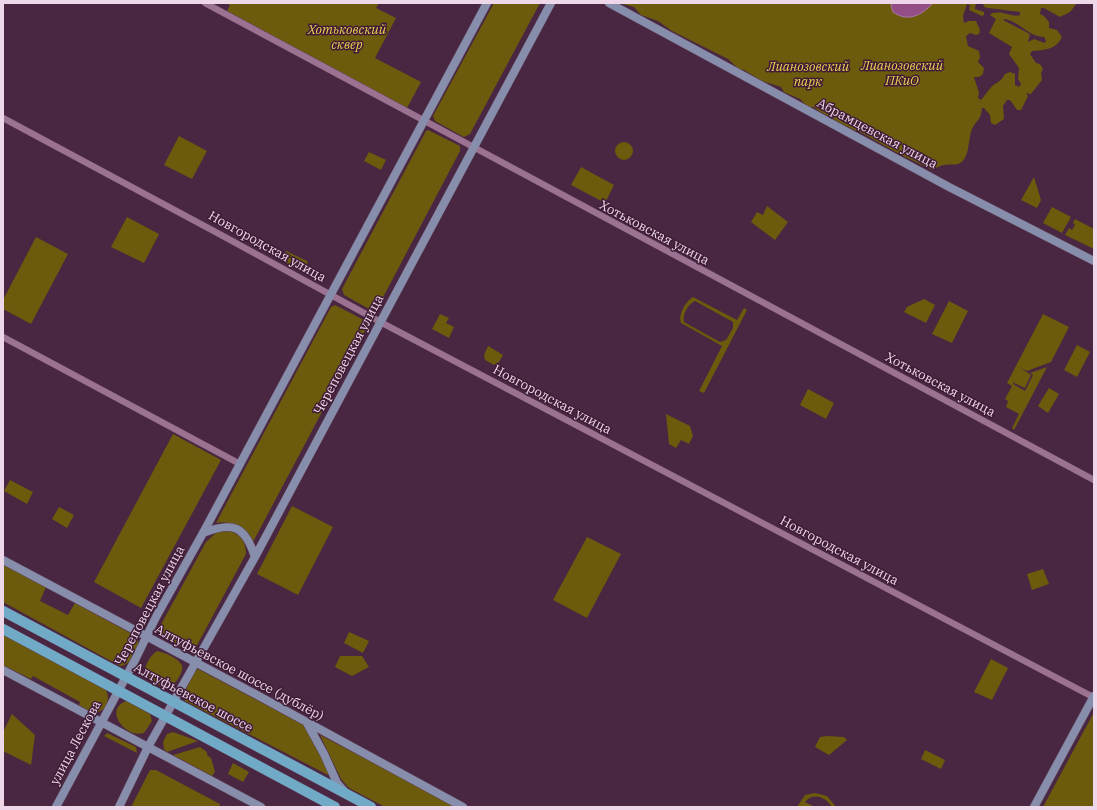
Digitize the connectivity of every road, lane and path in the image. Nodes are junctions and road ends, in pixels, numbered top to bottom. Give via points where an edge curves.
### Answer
1 (205, 3) edge
2 (487, 3) edge
3 (551, 3) edge
4 (609, 3) edge
5 (3, 118) edge
6 (424, 121) junction
7 (474, 148) junction
8 (1094, 261) edge
9 (330, 295) junction
10 (380, 322) junction
11 (3, 337) edge
12 (240, 464) junction
13 (1094, 480) edge
14 (203, 533) junction
15 (255, 558) junction
16 (3, 560) edge
17 (3, 611) edge
18 (3, 629) edge
19 (147, 637) junction
20 (196, 663) junction
21 (3, 670) edge
22 (125, 676) junction
23 (118, 691) junction
24 (1094, 696) edge
25 (173, 702) junction
26 (165, 716) junction
27 (100, 722) junction
28 (306, 722) junction
29 (148, 747) junction
30 (349, 796) junction
31 (56, 807) edge
32 (119, 807) edge
33 (261, 807) edge
34 (334, 807) edge
35 (370, 807) edge
36 (463, 807) edge
37 (1034, 807) edge

1 - 6 street, Хотьковская улица
2 - 6 main road, Череповецкая улица
3 - 7 main road, Череповецкая улица
4 - 8 main road, Абрамцевская улица via 949,187
5 - 9 street, Новгородская улица
6 - 7 street, Хотьковская улица
6 - 9 main road, Череповецкая улица
7 - 10 main road, Череповецкая улица
7 - 13 street, Хотьковская улица
9 - 10 street, Новгородская улица
9 - 12 main road, Череповецкая улица
10 - 15 main road, Череповецкая улица
10 - 24 street, Новгородская улица via 1040,670
11 - 12 street
12 - 14 main road, Череповецкая улица
14 - 15 main road via 222,526 235,528 248,540
14 - 19 main road, Череповецкая улица
15 - 20 main road, Череповецкая улица
16 - 19 main road, Алтуфьевское шоссе (дублёр)
17 - 22 main road, Алтуфьевское шоссе
18 - 23 main road
19 - 20 main road, Алтуфьевское шоссе (дублёр)
19 - 22 main road, Череповецкая улица
20 - 25 main road, Череповецкая улица
20 - 28 main road, Алтуфьевское шоссе (дублёр)
21 - 27 main road
22 - 23 main road, Череповецкая улица
22 - 25 main road, Алтуфьевское шоссе
23 - 26 main road
23 - 27 main road, улица Лескова
24 - 37 main road
25 - 26 main road, Череповецкая улица
25 - 30 main road, Алтуфьевское шоссе
26 - 29 main road
26 - 34 main road
27 - 29 main road
27 - 31 main road, улица Лескова
28 - 30 main road via 337,783
28 - 36 main road, Алтуфьевское шоссе (дублёр)
29 - 32 main road
29 - 33 main road
30 - 35 main road, Алтуфьевское шоссе

